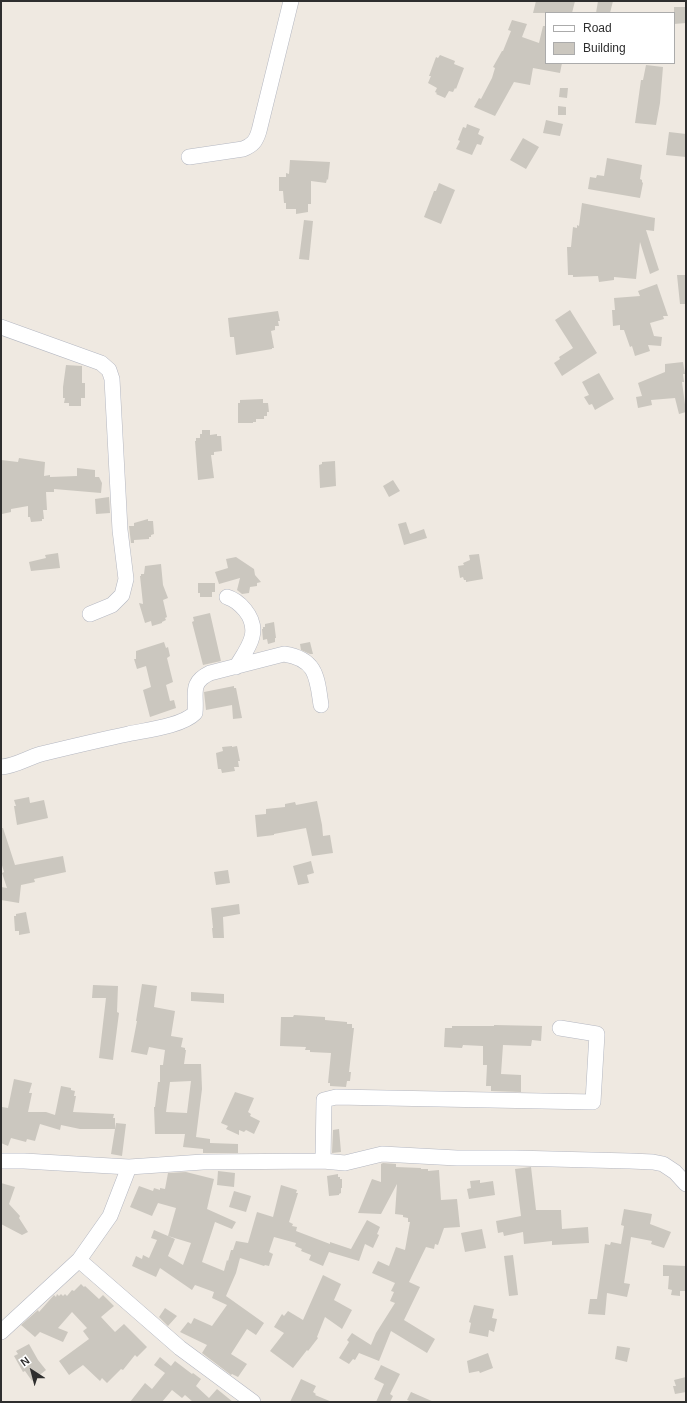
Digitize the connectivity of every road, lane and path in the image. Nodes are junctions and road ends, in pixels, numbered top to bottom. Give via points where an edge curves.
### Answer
1 (291, 1) edge
2 (189, 157) dead end
3 (1, 327) edge
4 (227, 596) dead end
5 (90, 614) dead end
6 (236, 667) junction
7 (321, 706) dead end
8 (1, 767) edge
9 (560, 1028) dead end
10 (1, 1161) edge
11 (324, 1161) junction
12 (129, 1167) junction
13 (686, 1184) edge
14 (80, 1260) junction
15 (1, 1332) edge
16 (253, 1402) edge

1 - 2 street via 256,140 252,146 243,149
3 - 5 street via 102,363 109,370 112,379 120,530 126,579 122,594 112,604
4 - 6 street via 236,601 251,619 254,633
6 - 7 street via 284,654 295,656 314,669
6 - 8 street via 200,678 195,689 196,714 192,717 167,726 35,756 11,767
9 - 11 street via 598,1034 593,1102 336,1097 324,1100
10 - 12 street
11 - 12 street via 203,1162
11 - 13 street via 345,1163 382,1154 653,1162 663,1164
12 - 14 street via 110,1216
14 - 15 street
14 - 16 street via 180,1348

